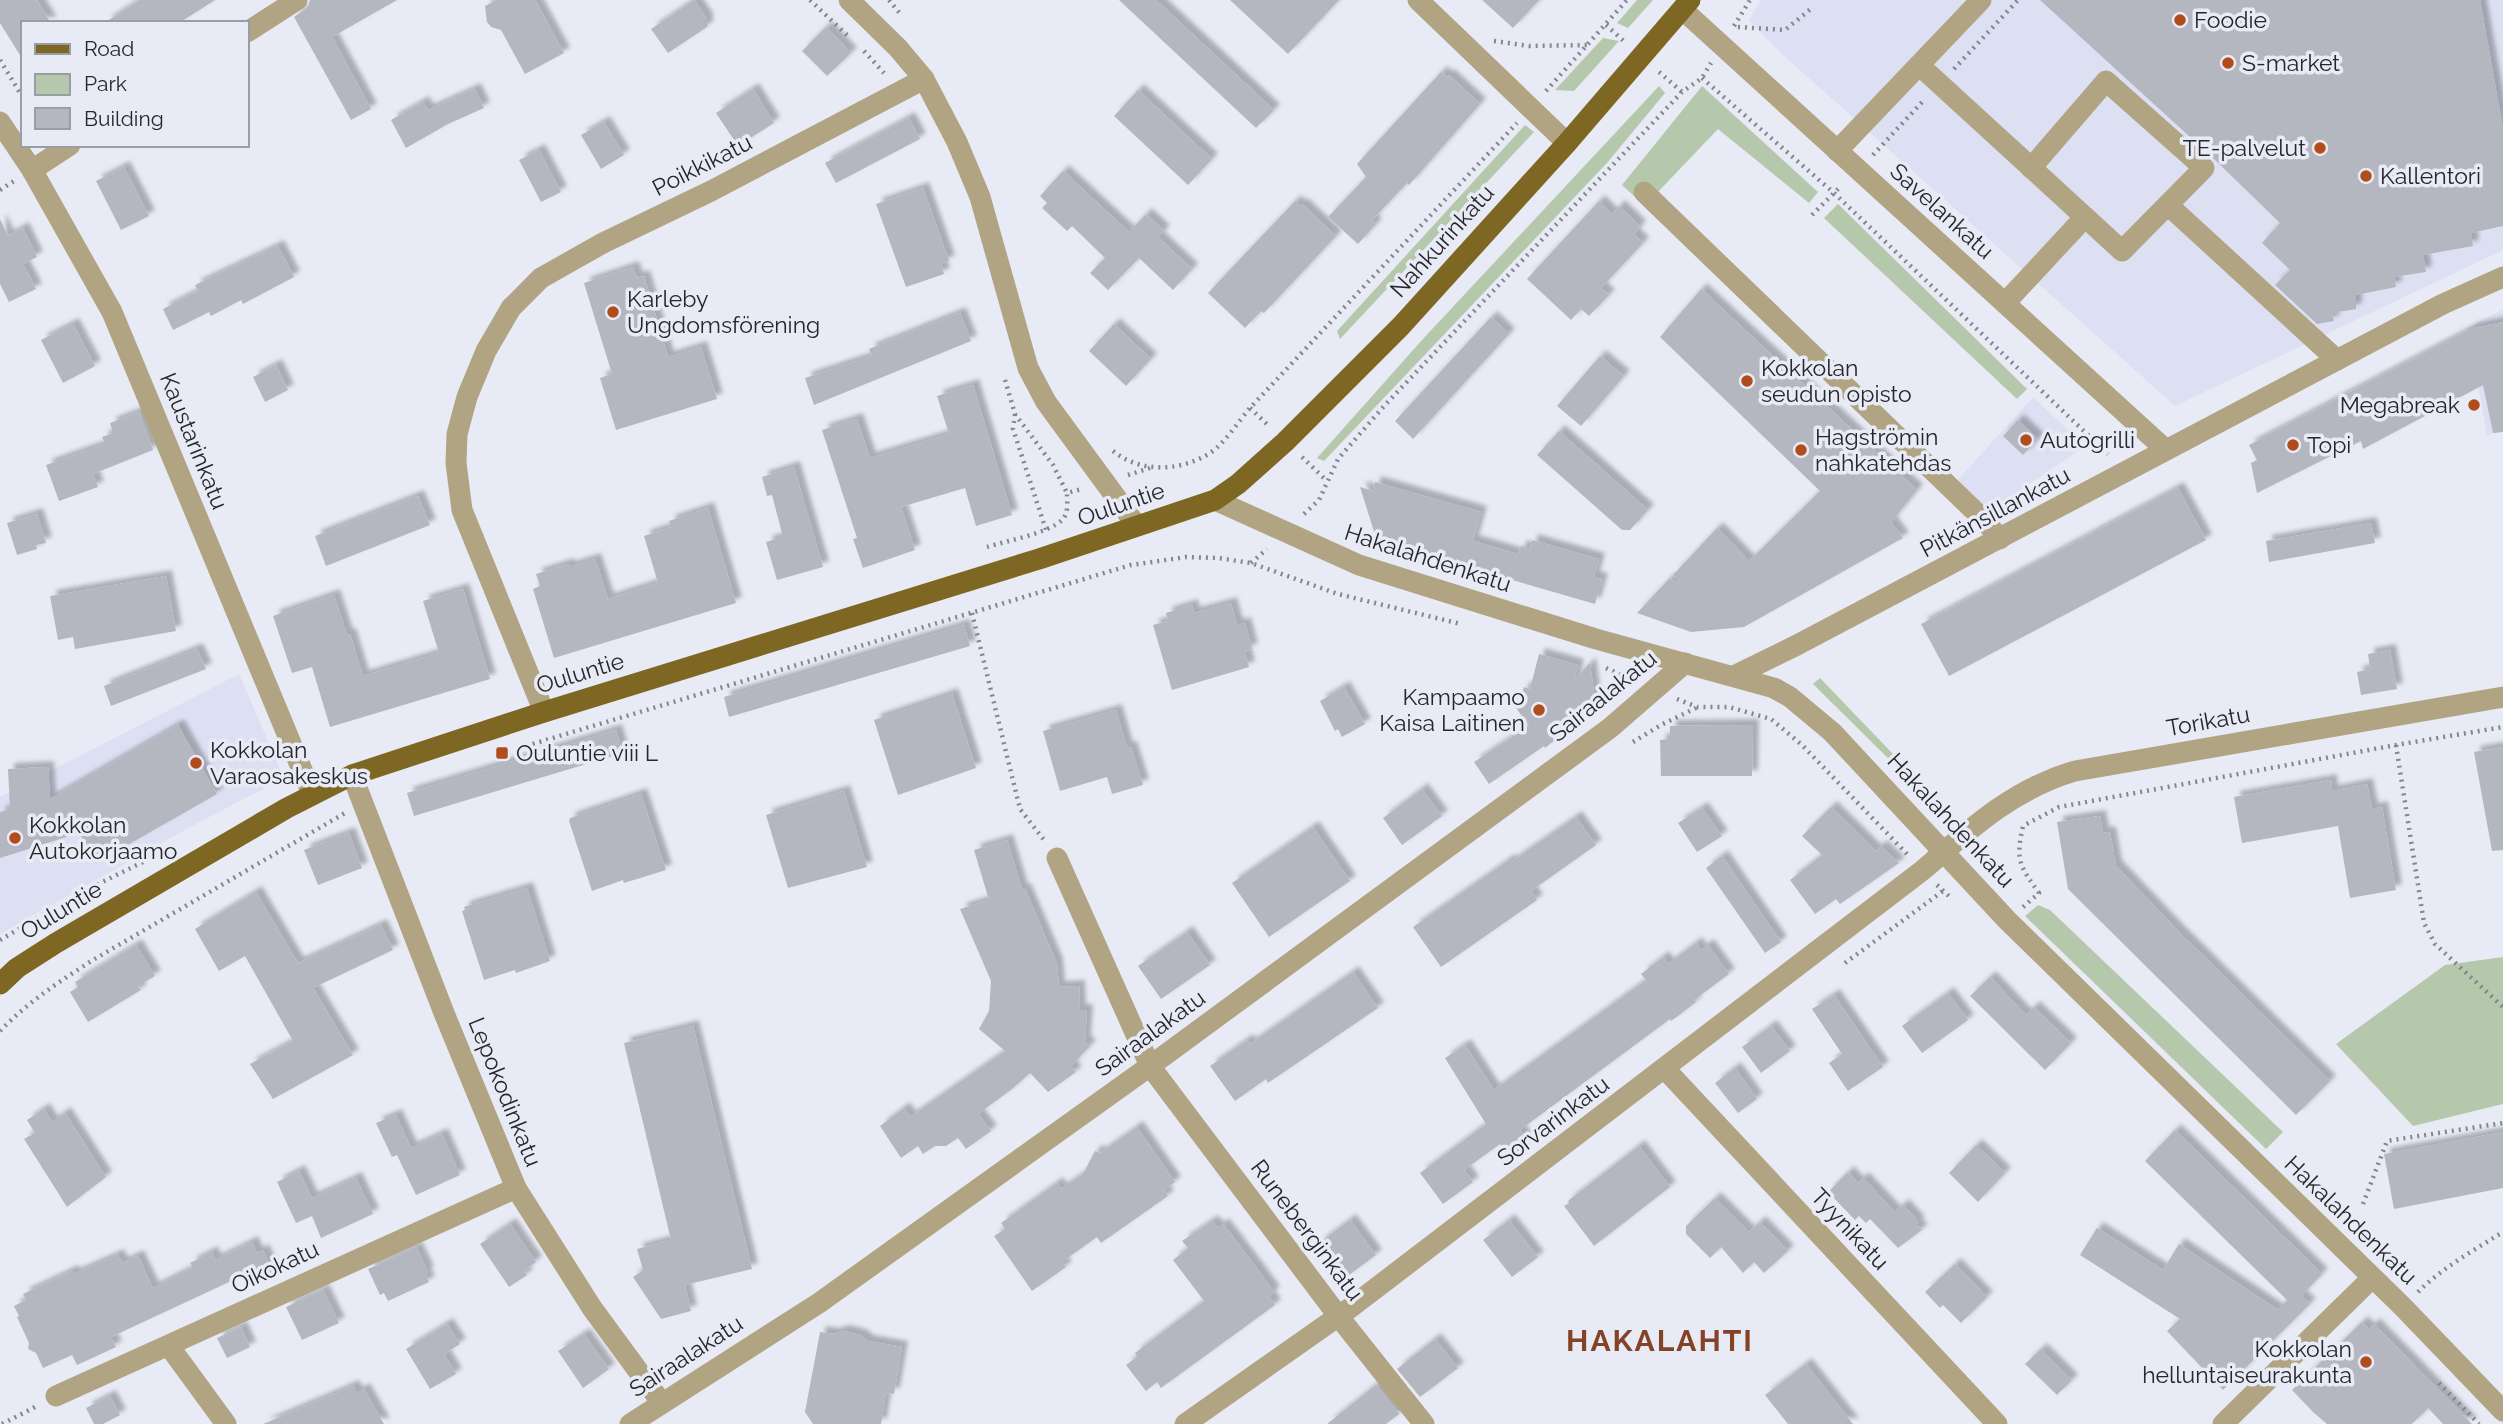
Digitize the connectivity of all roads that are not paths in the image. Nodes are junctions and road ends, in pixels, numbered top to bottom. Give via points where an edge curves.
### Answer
1 (298, 0) edge
2 (849, 0) edge
3 (1418, 0) edge
4 (1981, 0) edge
5 (1686, 5) edge
6 (248, 31) edge
7 (1919, 65) junction
8 (924, 79) junction
9 (0, 122) edge
10 (1567, 144) junction
11 (67, 147) edge
12 (1838, 151) junction
13 (2031, 168) junction
14 (32, 170) junction
15 (1644, 192) dead end
16 (2168, 205) junction
17 (2085, 217) junction
18 (2503, 277) edge
19 (2005, 303) junction
20 (2337, 360) junction
21 (2166, 450) junction
22 (1215, 500) junction
23 (1137, 526) junction
24 (2000, 539) junction
25 (1685, 663) junction
26 (1734, 676) junction
27 (2503, 697) edge
28 (544, 712) junction
29 (352, 775) junction
30 (312, 794) junction
31 (1945, 851) junction
32 (1057, 858) road end
33 (0, 984) edge
34 (1150, 1066) junction
35 (1665, 1069) junction
36 (516, 1188) junction
37 (2372, 1278) junction
38 (1339, 1317) junction
39 (169, 1346) junction
40 (56, 1396) road end
41 (661, 1402) junction
42 (2503, 1411) edge
43 (226, 1424) edge
44 (630, 1424) edge
45 (1185, 1424) edge
46 (1424, 1424) edge
47 (1997, 1424) edge
48 (2223, 1424) edge

1 - 6 street
2 - 8 street
3 - 10 street
4 - 7 street
5 - 10 main road, Nahkurinkatu
5 - 12 street, Savelankatu via 1722,46
7 - 12 street
7 - 13 street
8 - 23 street via 980,197 1028,368 1046,402
8 - 28 street, Poikkikatu via 603,243 541,278 511,308 467,397 457,434 456,463 462,510
9 - 14 street, Kaustarinkatu
10 - 22 main road, Nahkurinkatu via 1401,326 1286,442
11 - 14 street
12 - 19 street, Savelankatu
13 - 16 street via 2106,81 2204,168
13 - 17 street
14 - 30 street, Kaustarinkatu via 112,312
15 - 24 street
16 - 17 street via 2122,251
16 - 20 street
17 - 19 street
18 - 20 street, Pitkänsillankatu
19 - 21 street, Savelankatu
20 - 21 street, Pitkänsillankatu
21 - 24 street, Pitkänsillankatu
22 - 23 main road, Ouluntie
22 - 25 street, Hakalahdenkatu via 1359,565
23 - 28 main road, Ouluntie
24 - 26 street, Pitkänsillankatu
25 - 26 street, Hakalahdenkatu
25 - 34 street, Sairaalakatu via 1611,728
26 - 31 street, Hakalahdenkatu via 1790,697 1832,732
27 - 31 street, Torikatu via 2053,777 1983,818
28 - 29 main road, Ouluntie
29 - 30 main road, Ouluntie
29 - 36 street, Lepokodinkatu
30 - 33 main road, Ouluntie via 56,943
31 - 35 street, Sorvarinkatu
31 - 37 street, Hakalahdenkatu via 2007,919
32 - 34 street, Runeberginkatu
34 - 38 street, Runeberginkatu
34 - 41 street, Sairaalakatu via 819,1303
35 - 38 street, Sorvarinkatu
35 - 47 street, Tyynikatu
36 - 39 street, Oikokatu
36 - 41 street, Lepokodinkatu via 592,1308
37 - 42 street, Hakalahdenkatu
37 - 48 street
38 - 45 street, Sorvarinkatu
38 - 46 street, Runeberginkatu
39 - 40 street, Oikokatu
39 - 43 street
41 - 44 street, Sairaalakatu

